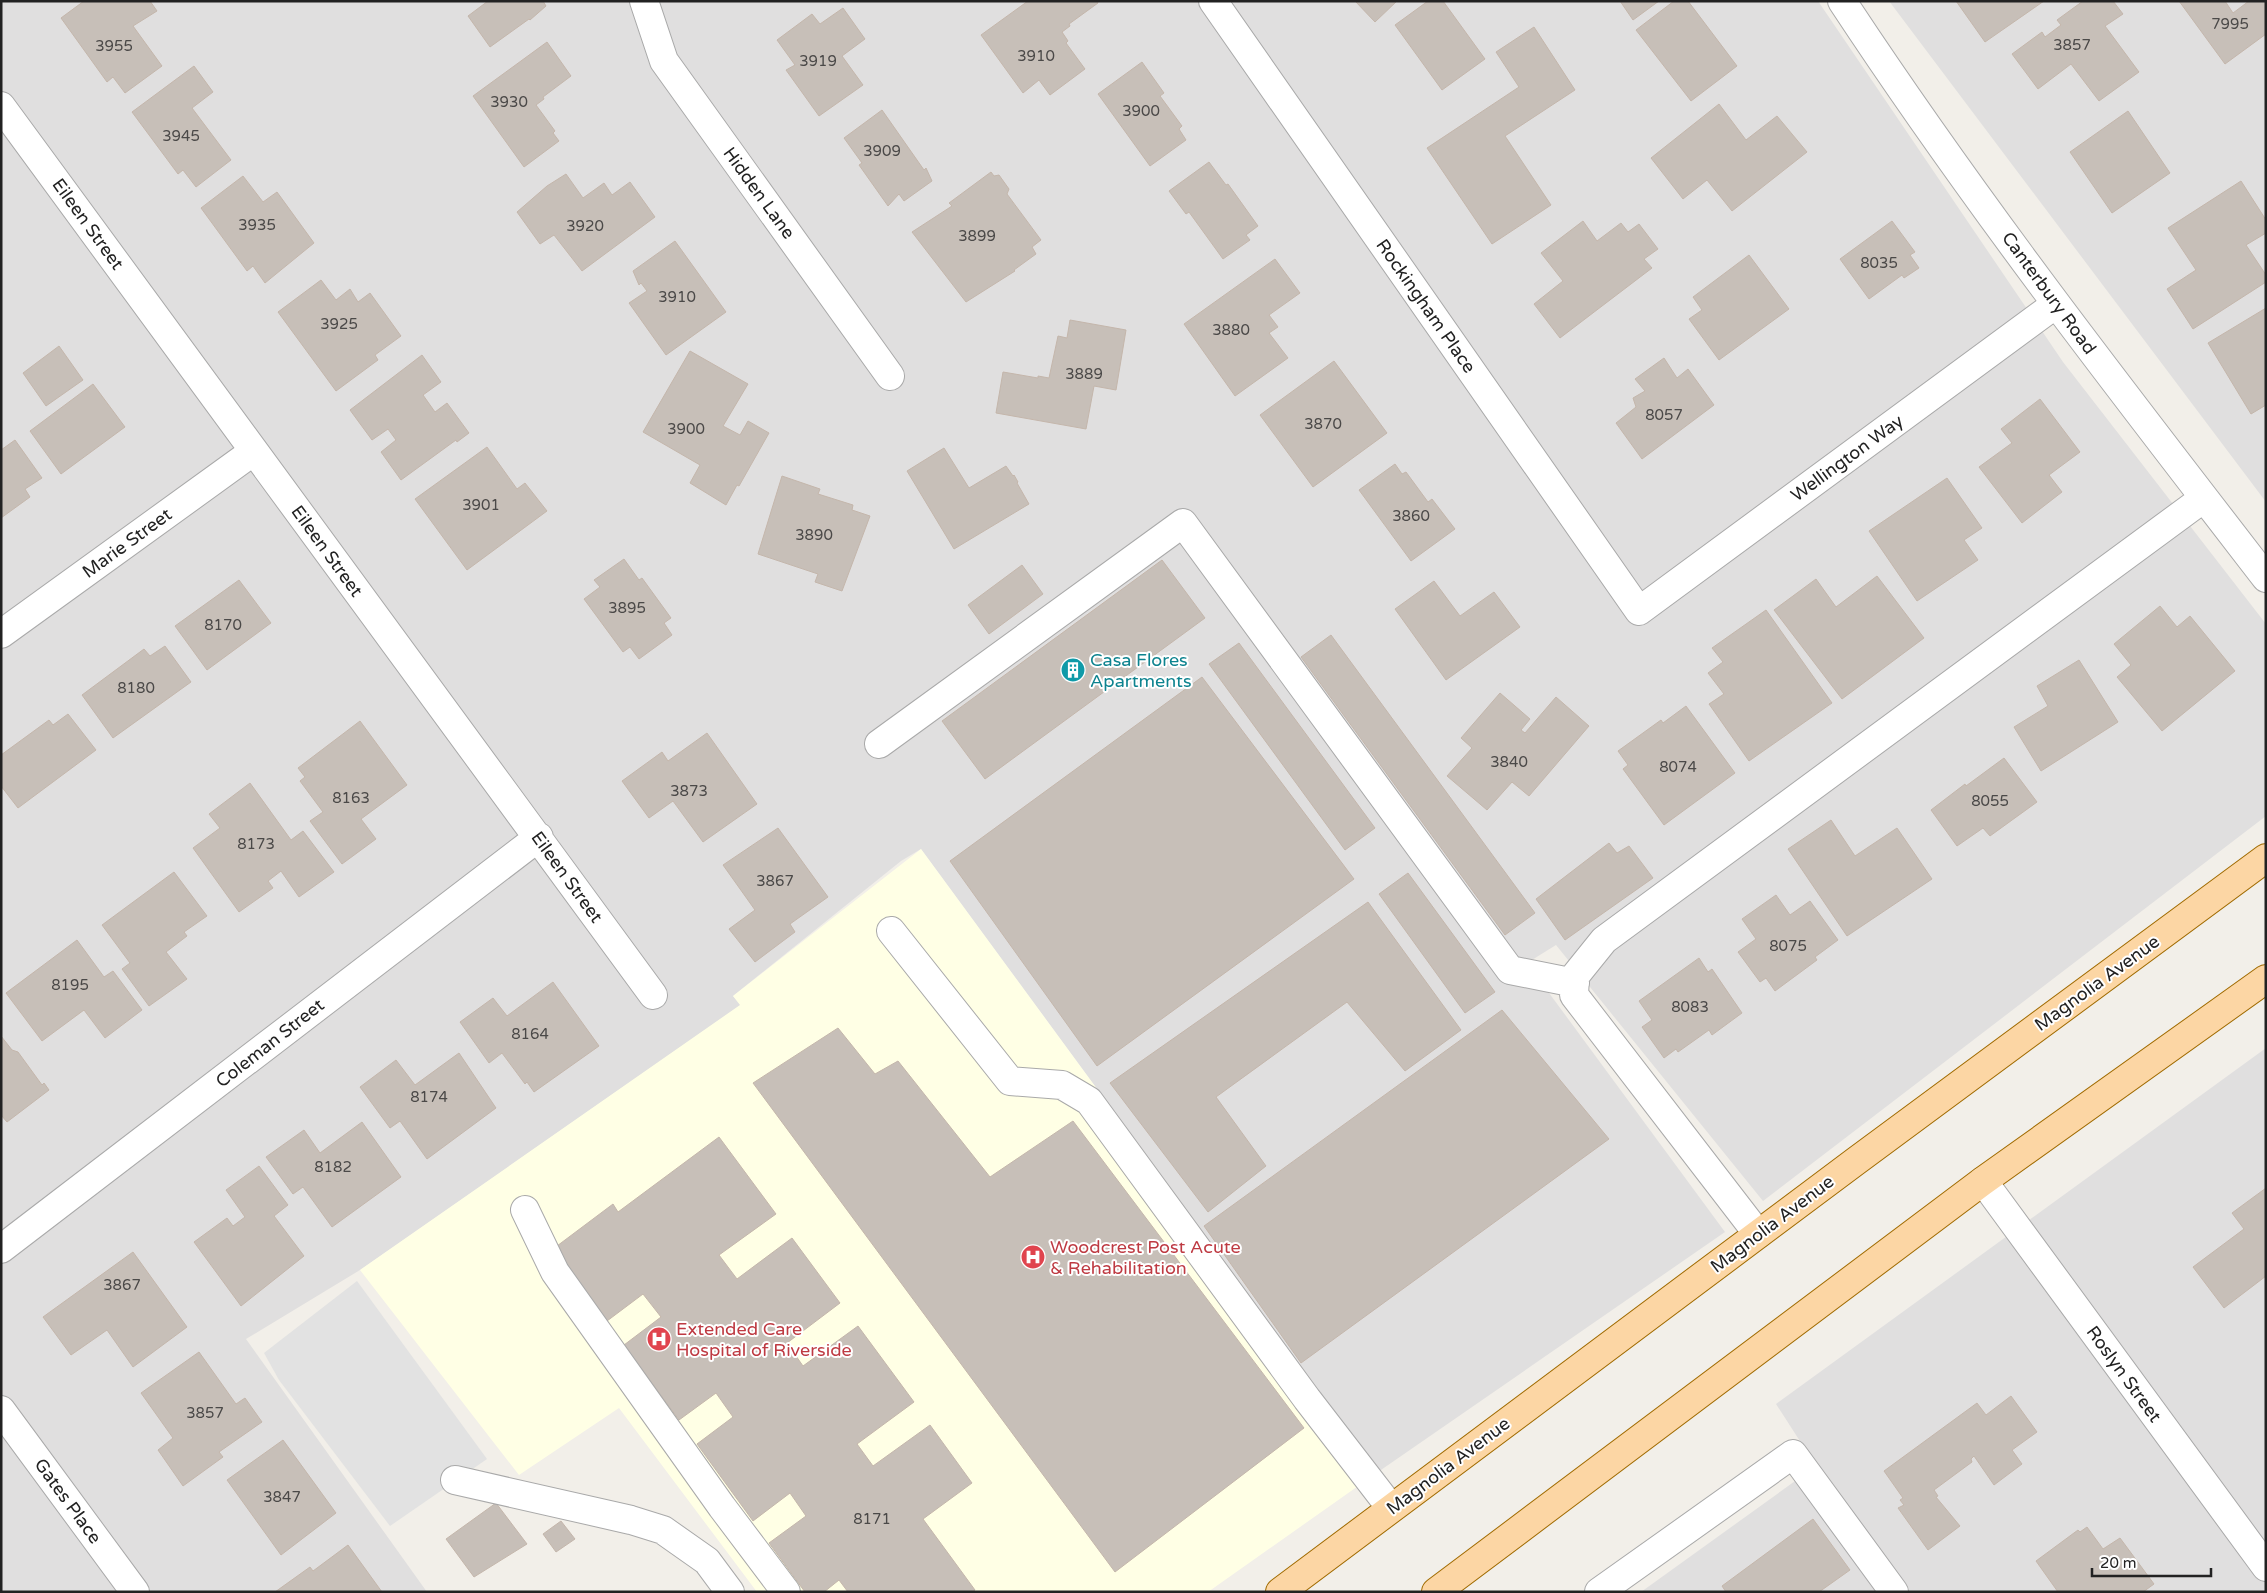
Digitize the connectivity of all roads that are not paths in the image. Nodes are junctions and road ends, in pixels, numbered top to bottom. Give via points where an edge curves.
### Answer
1 (644, 1) edge
2 (1213, 1) edge
3 (1842, 1) edge
4 (1, 106) edge
5 (2056, 304) junction
6 (890, 376) dead end
7 (254, 451) junction
8 (2204, 498) junction
9 (2266, 578) edge
10 (1639, 611) joint
11 (1, 634) edge
12 (879, 744) dead end
13 (539, 837) junction
14 (2266, 858) edge
15 (890, 931) dead end
16 (2266, 980) edge
17 (1575, 984) junction
18 (653, 995) dead end
19 (1983, 1181) junction
20 (525, 1210) dead end
21 (1758, 1234) junction
22 (1, 1250) edge
23 (1, 1410) edge
24 (455, 1480) dead end
25 (1391, 1508) junction
26 (2266, 1567) edge
27 (135, 1592) edge
28 (730, 1592) edge
29 (786, 1592) edge
30 (1280, 1592) edge
31 (1436, 1592) edge
32 (1599, 1592) edge
33 (1894, 1592) edge

1 - 6 street, Hidden Lane via 664,61
2 - 10 street, Rockingham Place
3 - 5 street, Canterbury Road
4 - 7 street, Eileen Street
5 - 8 street, Canterbury Road
5 - 10 street, Wellington Way
7 - 11 street, Marie Street
7 - 13 street, Eileen Street
8 - 9 street, Canterbury Road
8 - 17 street via 1604,940 1576,976
12 - 17 street via 1182,523 1510,970
13 - 18 street, Eileen Street
13 - 22 street, Coleman Street
14 - 21 main road, Magnolia Avenue
15 - 25 street via 1010,1081 1062,1085 1090,1101 1307,1399
16 - 19 main road
17 - 21 street via 1574,995
19 - 26 street, Roslyn Street
19 - 31 main road
20 - 29 street via 556,1272 619,1364
21 - 25 main road, Magnolia Avenue
23 - 27 street, Gates Place
24 - 28 street via 663,1530 707,1561
25 - 30 main road, Magnolia Avenue
32 - 33 street via 1793,1454

